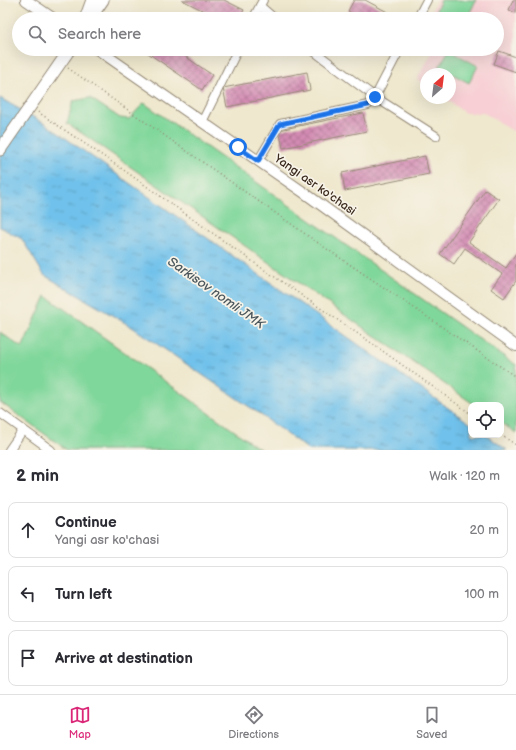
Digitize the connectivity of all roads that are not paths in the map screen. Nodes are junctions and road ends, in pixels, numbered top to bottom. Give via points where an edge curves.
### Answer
1 (26, 0) edge
2 (92, 0) edge
3 (102, 0) edge
4 (427, 0) edge
5 (261, 3) edge
6 (44, 12) edge
7 (88, 12) edge
8 (94, 12) edge
9 (256, 12) edge
10 (269, 12) edge
11 (420, 12) edge
12 (66, 56) edge
13 (107, 56) edge
14 (235, 56) edge
15 (320, 56) edge
16 (396, 56) edge
17 (375, 97) junction
18 (202, 122) junction
19 (436, 136) dead end
20 (0, 150) edge
21 (258, 161) junction
22 (516, 346) edge
23 (0, 413) edge
24 (23, 430) junction
25 (9, 450) edge
26 (51, 450) edge

1 - 6 street
2 - 7 main road
3 - 8 main road
4 - 11 street
5 - 9 street
5 - 10 street
12 - 20 main road
13 - 18 street, Yangi asr ko'chasi
14 - 18 street
15 - 17 street
16 - 17 street
17 - 19 street
17 - 21 street via 368,105 280,124
18 - 21 street, Yangi asr ko'chasi
21 - 22 street, Yangi asr ko'chasi
23 - 24 street
24 - 25 street
24 - 26 street

